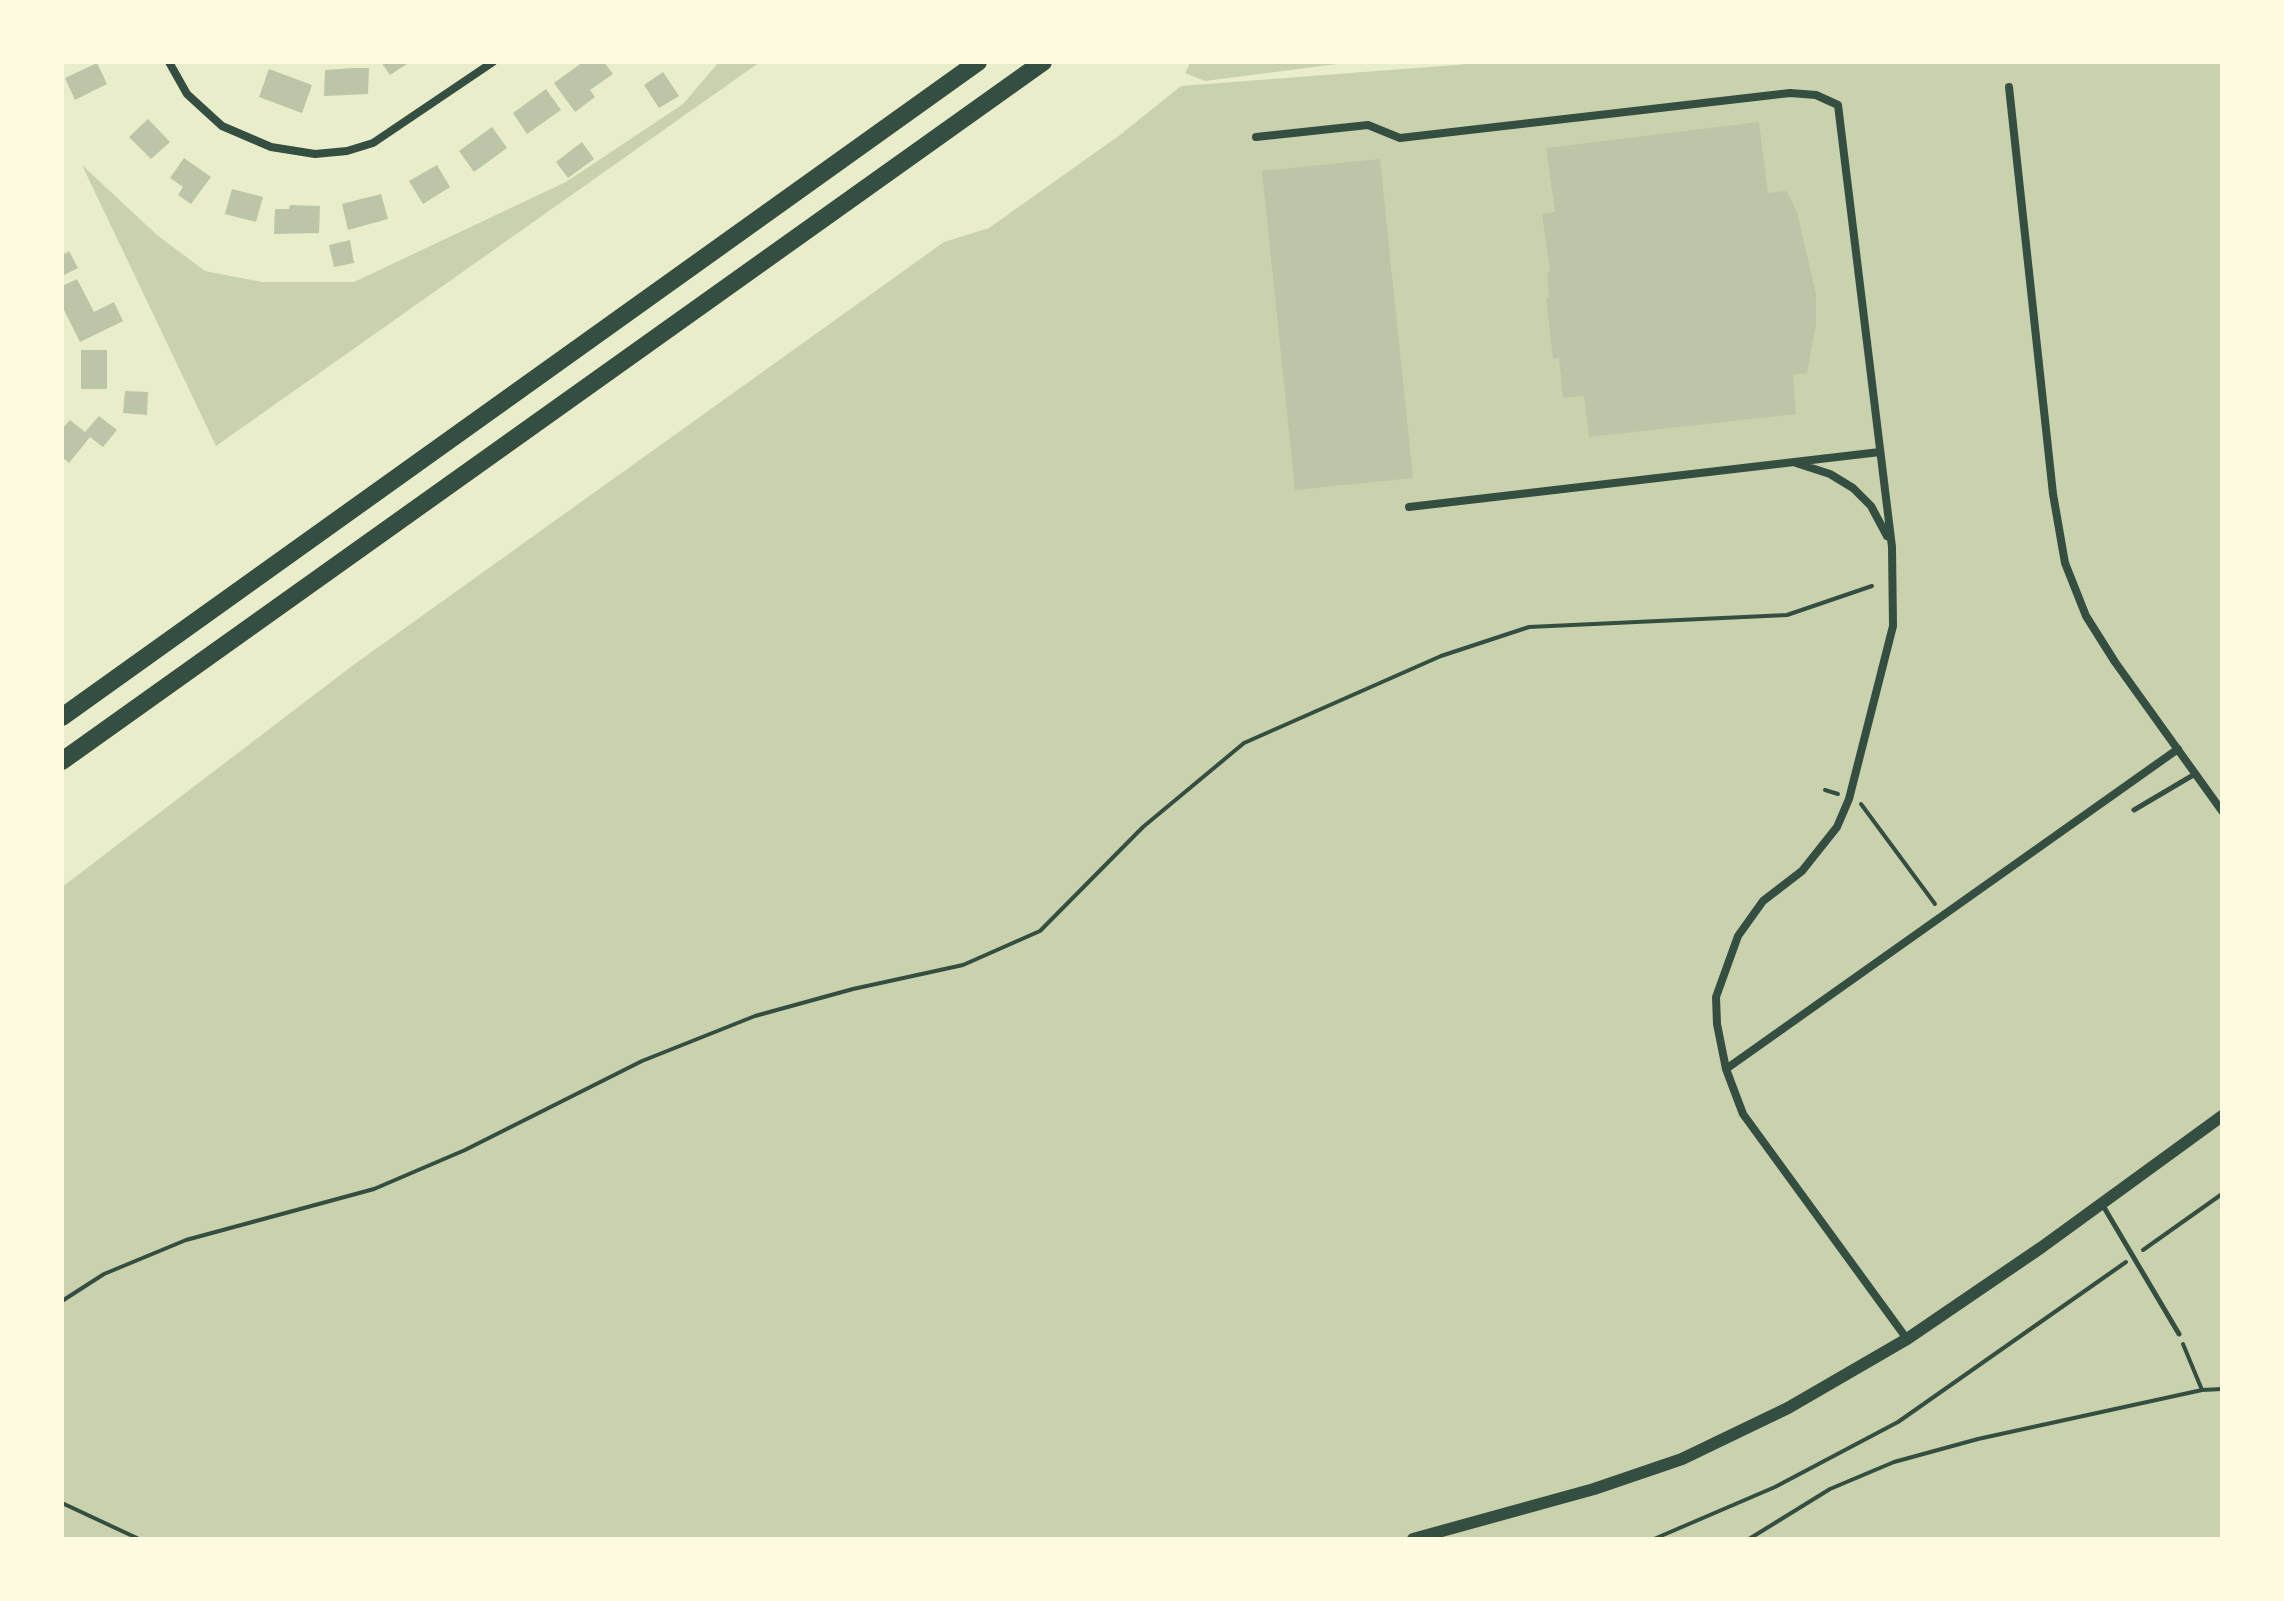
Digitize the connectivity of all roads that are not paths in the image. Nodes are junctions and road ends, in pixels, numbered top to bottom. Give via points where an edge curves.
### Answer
1 (169, 62) edge
2 (493, 62) edge
3 (978, 62) edge
4 (1043, 62) edge
5 (2009, 87) dead end
6 (1256, 137) dead end
7 (1880, 452) junction
8 (1793, 462) junction
9 (1409, 507) dead end
10 (1892, 547) junction
11 (62, 717) edge
12 (2178, 749) junction
13 (62, 761) edge
14 (2196, 773) junction
15 (2134, 810) dead end
16 (2222, 811) edge
17 (1726, 1069) junction
18 (2222, 1116) edge
19 (2101, 1203) junction
20 (2179, 1334) road end
21 (1907, 1339) junction
22 (1413, 1539) edge

1 - 2 street via 187,94 222,126 271,147 315,154 373,143
3 - 11 highway
4 - 13 highway
5 - 12 street via 2065,563 2086,616
6 - 7 street via 1368,125 1400,138 1790,93 1816,95 1838,105
7 - 8 street
7 - 10 street
8 - 9 street
8 - 10 street via 1853,488 1871,506
10 - 17 street via 1895,596 1888,655 1849,799 1824,845 1802,871 1763,901 1738,936 1716,997
12 - 14 street
12 - 17 street
14 - 15 lane
14 - 16 street
17 - 21 street via 1743,1114
18 - 19 street
19 - 20 lane
19 - 21 street
21 - 22 street via 1788,1408 1682,1459 1565,1498

